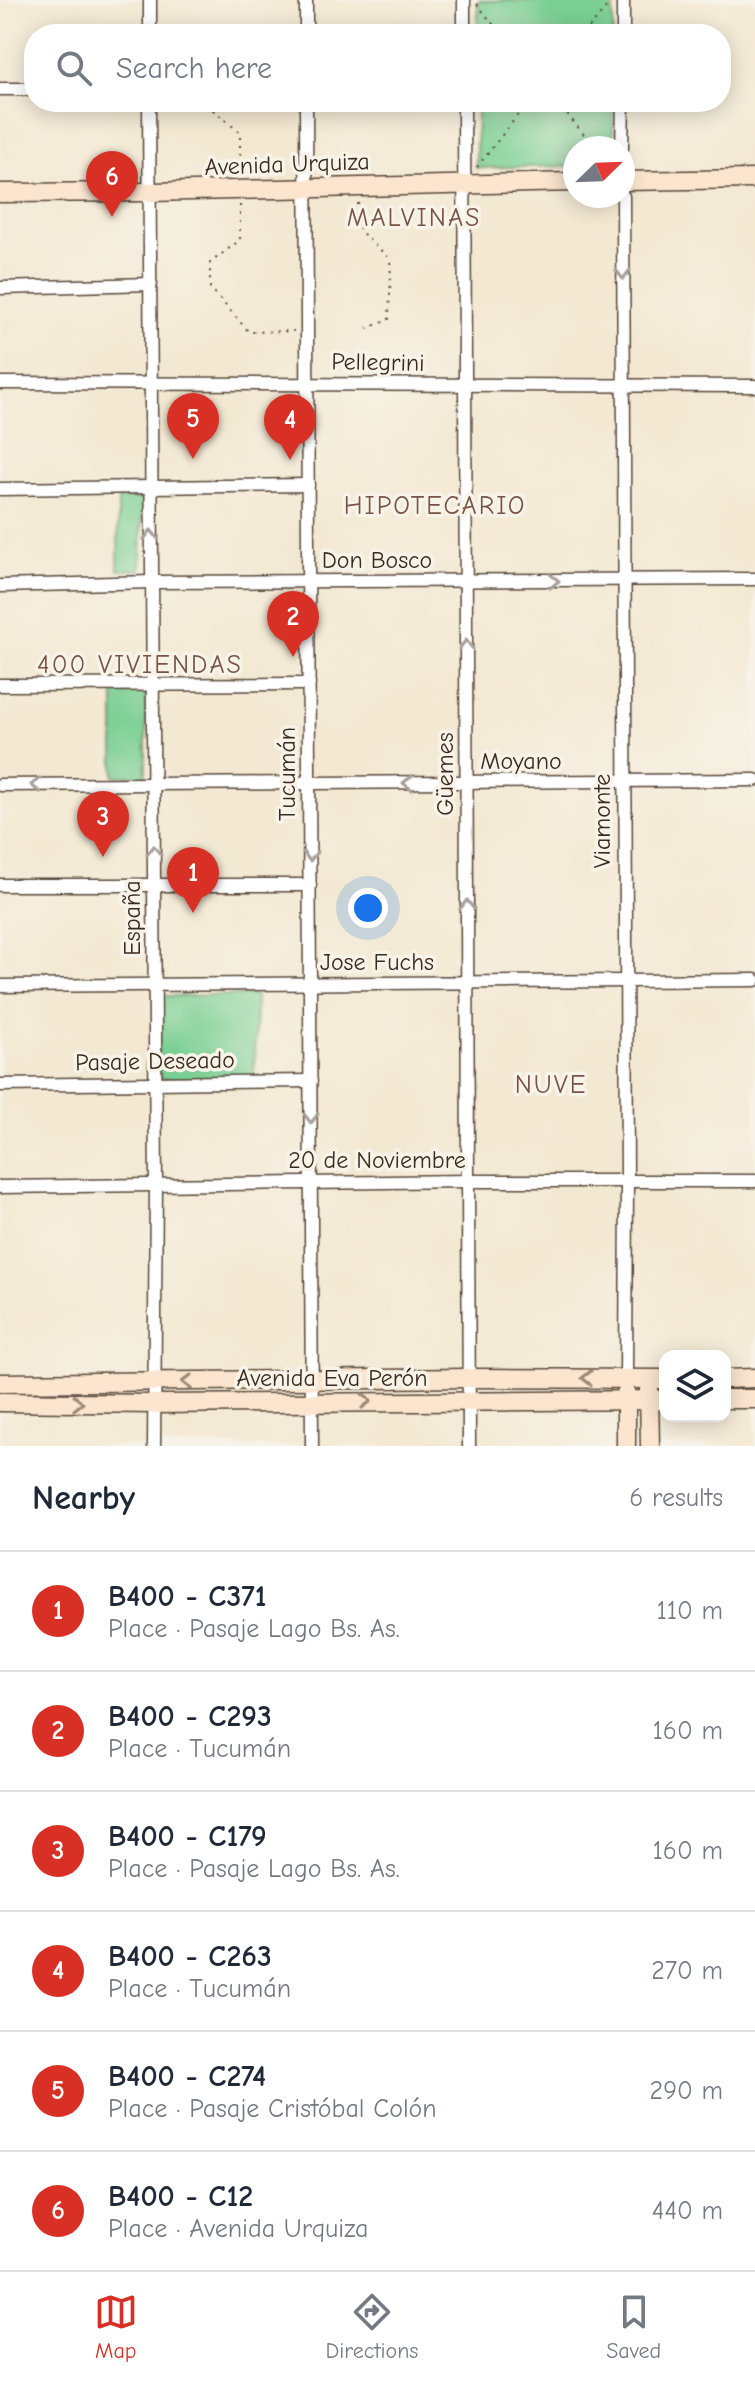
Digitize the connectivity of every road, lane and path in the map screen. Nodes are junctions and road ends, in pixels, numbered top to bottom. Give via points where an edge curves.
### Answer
1 (150, 0) edge
2 (306, 0) edge
3 (464, 0) edge
4 (474, 0) edge
5 (613, 0) edge
6 (623, 0) edge
7 (150, 24) edge
8 (306, 24) edge
9 (464, 24) edge
10 (493, 24) edge
11 (593, 24) edge
12 (623, 24) edge
13 (0, 89) edge
14 (24, 89) edge
15 (149, 112) edge
16 (215, 112) edge
17 (306, 112) edge
18 (464, 112) edge
19 (520, 112) edge
20 (565, 112) edge
21 (623, 112) edge
22 (585, 136) edge
23 (622, 136) edge
24 (755, 179) edge
25 (635, 181) edge
26 (563, 182) edge
27 (463, 184) junction
28 (357, 186) junction
29 (306, 187) junction
30 (240, 189) junction
31 (150, 192) junction
32 (0, 193) edge
33 (623, 208) edge
34 (151, 284) junction
35 (0, 288) edge
36 (367, 328) dead end
37 (307, 331) junction
38 (0, 383) edge
39 (151, 383) junction
40 (307, 383) junction
41 (465, 385) junction
42 (755, 386) edge
43 (623, 387) junction
44 (308, 485) junction
45 (150, 487) junction
46 (0, 489) edge
47 (755, 579) edge
48 (466, 581) junction
49 (624, 581) junction
50 (152, 582) junction
51 (308, 582) junction
52 (0, 586) edge
53 (309, 684) junction
54 (0, 685) edge
55 (153, 686) junction
56 (755, 780) edge
57 (467, 783) junction
58 (626, 783) junction
59 (154, 784) junction
60 (309, 784) junction
61 (0, 785) edge
62 (0, 885) edge
63 (154, 885) junction
64 (310, 885) junction
65 (755, 980) edge
66 (468, 983) junction
67 (626, 983) junction
68 (310, 984) junction
69 (154, 985) junction
70 (0, 986) edge
71 (311, 1081) junction
72 (155, 1082) junction
73 (0, 1085) edge
74 (469, 1181) junction
75 (755, 1181) edge
76 (627, 1182) junction
77 (312, 1183) junction
78 (156, 1185) junction
79 (0, 1187) edge
80 (468, 1378) junction
81 (626, 1378) junction
82 (755, 1378) edge
83 (657, 1379) edge
84 (731, 1379) edge
85 (311, 1380) junction
86 (153, 1382) junction
87 (0, 1383) edge
88 (731, 1399) edge
89 (755, 1399) edge
90 (657, 1400) edge
91 (468, 1401) junction
92 (0, 1402) edge
93 (312, 1402) junction
94 (626, 1402) junction
95 (153, 1404) junction
96 (154, 1446) edge
97 (312, 1446) edge
98 (469, 1446) edge
99 (626, 1446) edge
100 (650, 1446) edge

1 - 7 street
2 - 8 street
3 - 9 street
4 - 10 path
5 - 11 path
6 - 12 street
13 - 14 street
15 - 31 street, España
16 - 30 path via 240,132
17 - 29 street, Tucumán
18 - 27 street, Güemes
19 - 27 path
20 - 22 path
21 - 23 street
24 - 25 street
26 - 27 street, Avenida Urquiza
27 - 28 street, Avenida Urquiza
27 - 41 street, Güemes
28 - 29 street, Avenida Urquiza
28 - 36 path via 360,231 390,259 392,284 389,320
29 - 30 street, Avenida Urquiza
29 - 37 street, Tucumán
30 - 31 street, Avenida Urquiza
30 - 37 path via 240,240 210,263 210,288 249,332
31 - 32 street, Avenida Urquiza
31 - 34 street, España
33 -> 43 street, Viamonte
34 - 35 street
34 - 39 street, España
37 - 40 street, Tucumán
38 - 39 street, Pellegrini
39 - 40 street, Pellegrini
39 - 45 street, España
40 - 41 street, Pellegrini
40 - 44 street, Tucumán
41 - 43 street, Pellegrini
41 - 48 street, Güemes
42 - 43 street, Pellegrini
43 - 49 street, Viamonte
44 - 45 street
44 - 51 street, Tucumán
45 - 46 street
50 -> 45 street, España
47 - 49 street, Don Bosco
48 -> 49 street, Don Bosco
48 - 51 street, Don Bosco
57 -> 48 street, Güemes
49 - 58 street, Viamonte
50 - 51 street, Don Bosco
50 - 52 street, Don Bosco
50 - 55 street, España
51 - 53 street, Tucumán
53 - 55 street
53 - 60 street, Tucumán
54 - 55 street
55 - 59 street, España
56 - 58 street, Moyano
57 - 58 street, Moyano
57 -> 60 street, Moyano
66 -> 57 street, Güemes
58 - 67 street, Viamonte
59 - 60 street, Moyano
59 -> 61 street, Moyano
63 -> 59 street, España
60 -> 64 street, Tucumán
62 - 63 street
63 - 64 street
63 - 69 street, España
64 - 68 street, Tucumán
65 - 67 street, Jose Fuchs
66 - 67 street, Jose Fuchs
66 - 68 street, Jose Fuchs
66 - 74 street, Güemes
67 - 76 street, Viamonte
68 - 69 street, Jose Fuchs
68 - 71 street, Tucumán
69 - 70 street, Jose Fuchs
69 - 72 street, España
71 - 72 street, Pasaje Deseado
71 -> 77 street, Tucumán
72 - 73 street, Pasaje Deseado
72 - 78 street, España
74 - 76 street, 20 de Noviembre
74 - 77 street, 20 de Noviembre
74 - 80 street, Güemes
75 - 76 street, 20 de Noviembre
76 - 81 street, Viamonte
77 - 78 street, 20 de Noviembre
77 - 85 street, Tucumán
78 - 79 street, 20 de Noviembre
78 - 86 street, España
81 -> 80 street, Avenida Eva Perón
80 - 85 street, Avenida Eva Perón
80 - 91 street, Güemes
81 - 83 street, Avenida Eva Perón
81 - 94 street, Viamonte
82 - 84 street
83 - 90 street
85 -> 86 street, Avenida Eva Perón
85 - 93 street, Tucumán
86 - 87 street, Avenida Eva Perón
86 - 95 street, España
88 - 89 street
90 - 94 street, Avenida Eva Perón
90 - 100 street
93 -> 91 street, Avenida Eva Perón
91 - 94 street, Avenida Eva Perón
91 - 98 street, Güemes
92 -> 95 street, Avenida Eva Perón
93 - 95 street, Avenida Eva Perón
93 - 97 street, Tucumán
94 - 99 street, Viamonte
95 - 96 street, España

